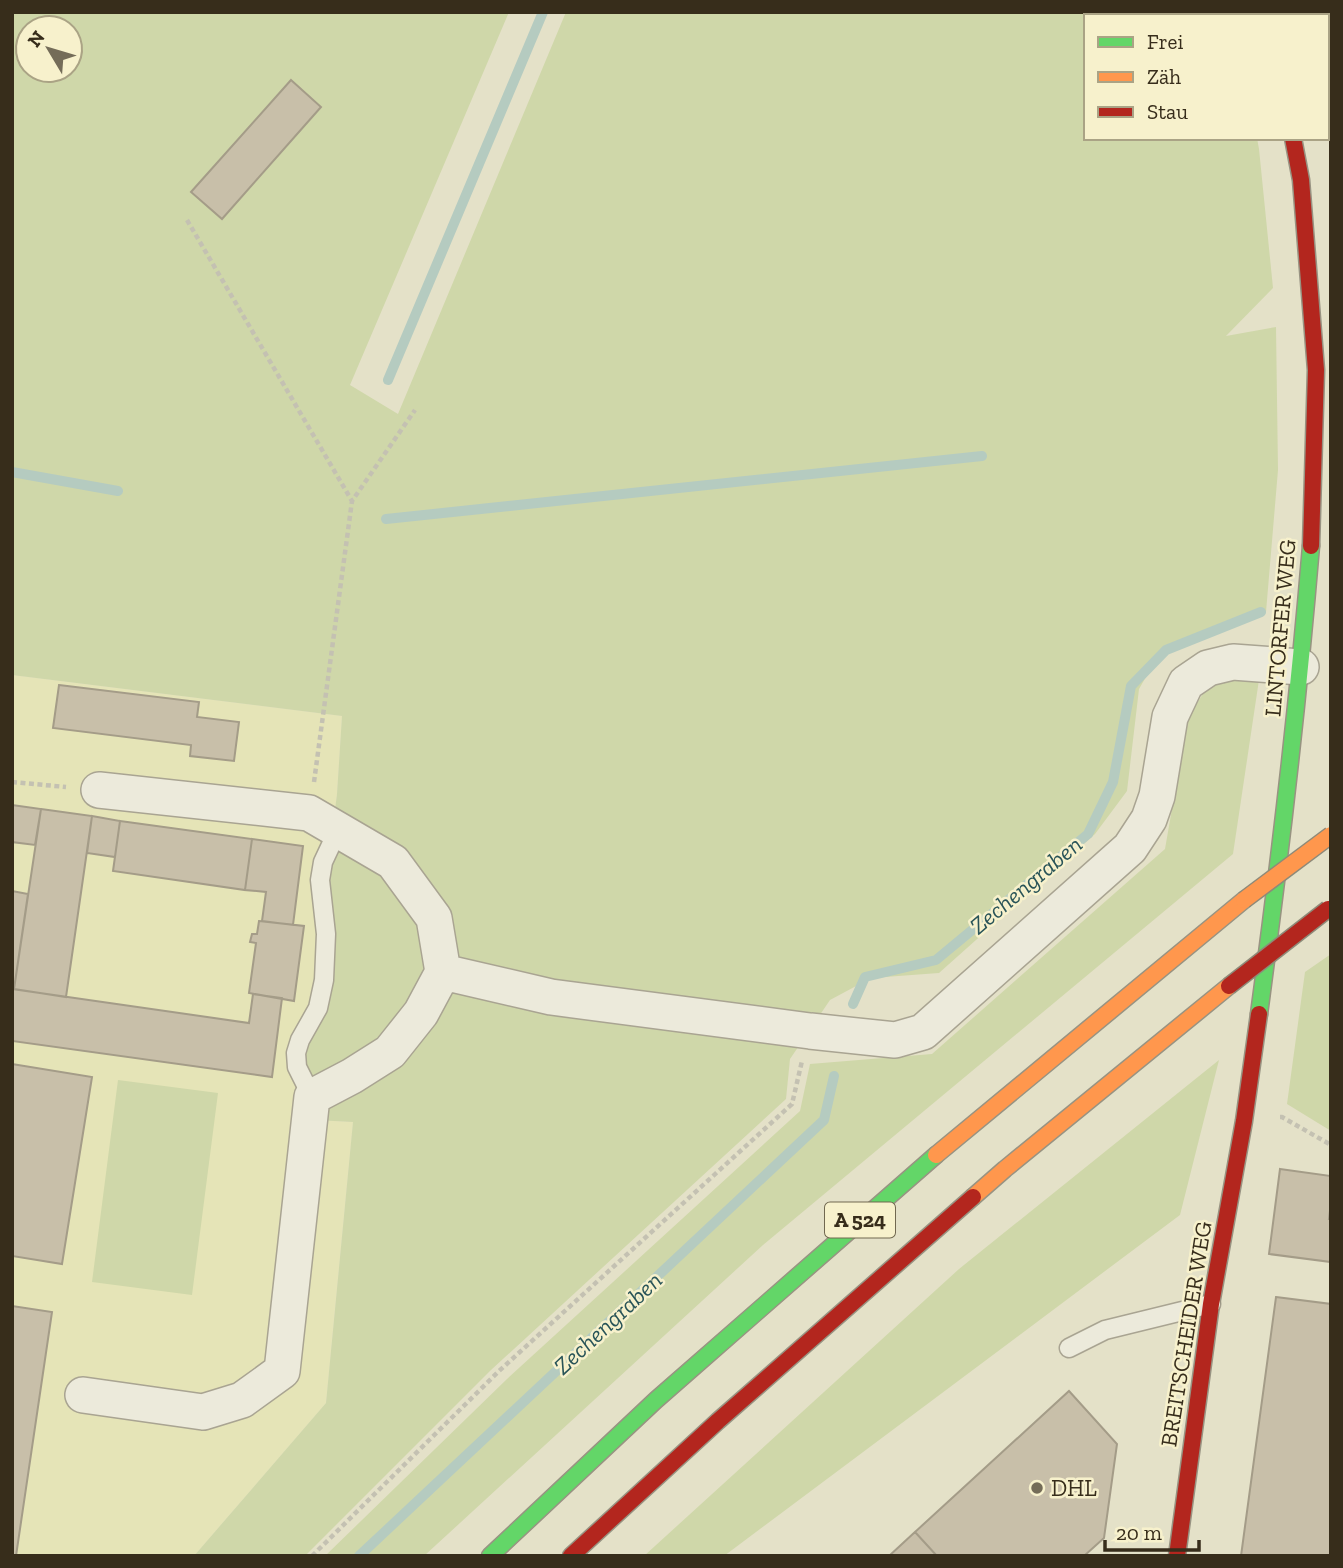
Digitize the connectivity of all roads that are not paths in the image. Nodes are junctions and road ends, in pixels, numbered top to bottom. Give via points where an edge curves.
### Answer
1 (1293, 140) edge
2 (1301, 667) junction
3 (99, 790) road end
4 (323, 821) junction
5 (1331, 835) edge
6 (1329, 907) edge
7 (443, 972) junction
8 (312, 1097) junction
9 (1244, 1121) joint
10 (1211, 1304) junction
11 (1069, 1349) dead end
12 (83, 1395) dead end
13 (490, 1556) edge
14 (572, 1556) edge
15 (1177, 1556) edge

1 - 2 main road, LINTORFER WEG via 1301,180 1316,370 1312,536
2 - 7 street via 1233,662 1208,668 1186,683 1170,717 1157,796 1130,848 923,1032 895,1040 810,1031 551,997
2 - 9 main road, LINTORFER WEG
3 - 4 street
4 - 7 street via 393,862 434,918
4 - 8 lane via 324,980 318,1008 296,1053 297,1067
5 - 13 main road, A 524, bridge via 1244,900 921,1167 656,1400
6 - 14 main road, A 524, bridge via 1005,1169
7 - 8 street via 421,1013 390,1052
8 - 12 street via 282,1371 242,1400 203,1412
9 - 10 main road, BREITSCHEIDER WEG
10 - 11 lane via 1105,1330
10 - 15 main road, BREITSCHEIDER WEG

